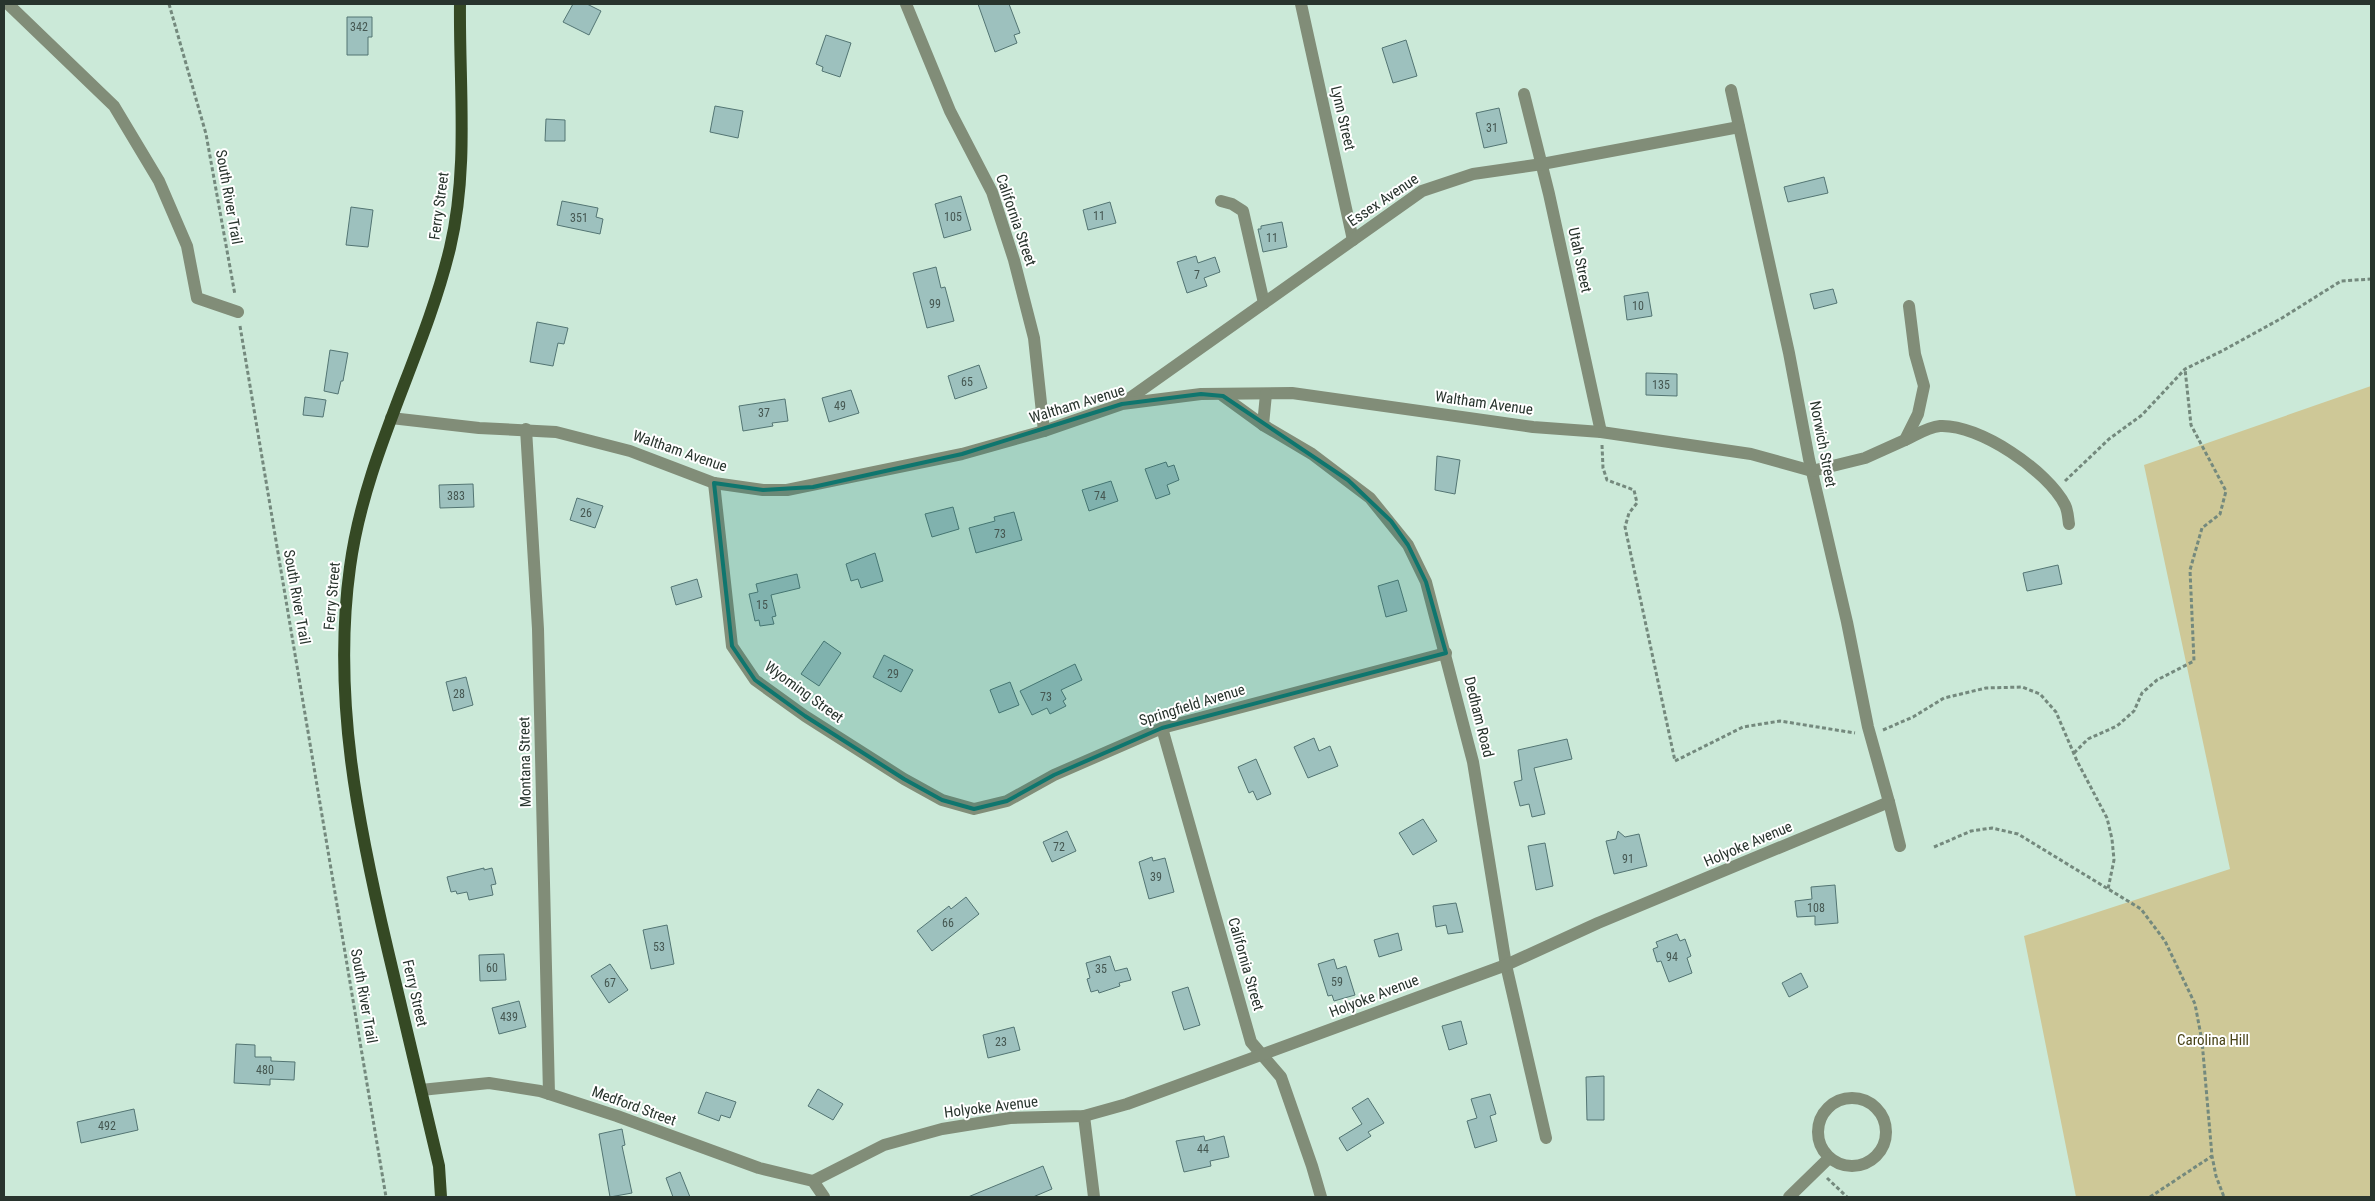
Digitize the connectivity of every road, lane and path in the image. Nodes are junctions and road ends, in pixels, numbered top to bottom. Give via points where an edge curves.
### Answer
1 (8, 4) edge
2 (169, 4) edge
3 (460, 4) edge
4 (906, 4) edge
5 (1301, 4) edge
6 (1731, 90) dead end
7 (1524, 94) dead end
8 (1738, 127) junction
9 (1542, 164) junction
10 (1221, 201) dead end
11 (1353, 240) junction
12 (2371, 279) edge
13 (1264, 303) junction
14 (1909, 306) dead end
15 (238, 312) junction
16 (2186, 368) junction
17 (1266, 394) junction
18 (1223, 396) junction
19 (1122, 404) junction
20 (392, 418) junction
21 (1263, 424) junction
22 (526, 429) junction
23 (1044, 431) junction
24 (1601, 432) junction
25 (1905, 440) junction
26 (1812, 471) junction
27 (714, 483) junction
28 (2055, 491) junction
29 (2070, 524) dead end
30 (1446, 653) junction
31 (1162, 728) junction
32 (1870, 734) junction
33 (2074, 753) junction
34 (904, 779) joint
35 (1889, 802) junction
36 (1900, 846) dead end
37 (1934, 847) dead end
38 (2108, 889) junction
39 (1506, 965) junction
40 (1260, 1056) junction
41 (421, 1090) junction
42 (549, 1094) junction
43 (1084, 1116) junction
44 (1546, 1138) dead end
45 (2212, 1156) junction
46 (1829, 1158) junction
47 (1817, 1169) junction
48 (813, 1181) junction
49 (386, 1197) edge
50 (441, 1197) edge
51 (824, 1197) edge
52 (1094, 1197) edge
53 (1321, 1197) edge
54 (1789, 1197) edge
55 (1847, 1197) edge
56 (2150, 1197) edge
57 (2224, 1197) edge

1 - 15 street via 114,106 159,181 187,246 197,298
2 - 15 path, South River Trail via 206,134
3 - 20 main road, Ferry Street via 461,147 456,218 436,297
4 - 23 street, California Street via 950,111 992,192 1006,234 1034,338
5 - 11 street, Lynn Street
6 - 8 street, Norwich Street
7 - 9 street, Utah Street
8 - 9 street, Essex Avenue
8 - 26 street, Norwich Street
9 - 11 street, Essex Avenue via 1473,174 1422,191
9 - 24 street, Utah Street
10 - 13 street via 1242,211
11 - 13 street, Essex Avenue
12 - 16 path via 2341,281 2248,337
13 - 19 street, Essex Avenue
14 - 25 street via 1915,354 1924,386 1918,414
15 - 49 path, South River Trail
16 - 28 path via 2142,415 2108,439
16 - 33 path via 2191,425 2226,491 2220,514 2202,528 2190,570 2194,661 2157,680 2142,693 2134,711 2117,726 2088,739
17 - 18 street, Waltham Avenue
17 - 21 street
17 - 24 street, Waltham Avenue via 1292,393 1533,427
18 - 19 street, Waltham Avenue via 1192,395
18 - 21 street, Dedham Road
19 - 23 street, Waltham Avenue
20 - 22 street, Waltham Avenue via 479,428
20 - 41 main road, Ferry Street via 354,541 344,632 345,698 352,776 365,847
21 - 30 street, Dedham Road via 1348,480 1391,521 1408,545 1426,582
22 - 27 street, Waltham Avenue via 605,443
22 - 42 street, Montana Street via 538,629
23 - 27 street, Waltham Avenue via 962,454 813,486 764,490
24 - 26 street, Waltham Avenue via 1751,454
24 - 32 path via 1602,468 1608,480 1634,490 1637,503 1629,513 1625,527 1675,761 1743,727 1780,721
25 - 26 street via 1865,458
25 - 28 street via 1940,426 1988,437 2022,460
26 - 32 street, Norwich Street
27 - 34 street, Wyoming Street via 732,646 755,680
28 - 29 street via 2066,506
30 - 31 street, Springfield Avenue
30 - 39 street, Dedham Road via 1473,762
31 - 34 street, Springfield Avenue via 1054,775 1007,801 974,809 942,800
31 - 40 street, California Street via 1251,1042
32 - 33 path via 1913,717 1944,698 1986,688 2022,687 2040,694 2056,712
32 - 35 street, Norwich Street
33 - 38 path via 2107,818 2114,860
35 - 36 street
35 - 39 street, Holyoke Avenue via 1598,923
37 - 38 path via 1971,831 1992,828 2018,834
38 - 45 path via 2141,909 2160,934 2195,1004 2202,1041
39 - 40 street, Holyoke Avenue
39 - 44 street, Dedham Road
40 - 43 street, Holyoke Avenue via 1127,1104
40 - 53 street, California Street via 1281,1077
41 - 42 street, Medford Street via 489,1083
41 - 50 main road, Ferry Street via 439,1166
42 - 48 street, Medford Street via 750,1165
43 - 48 street, Holyoke Avenue via 1010,1118 942,1129 884,1145
43 - 52 street
45 - 56 path
45 - 57 path
46 - 46 street via 1842,1166 1860,1166 1878,1156 1887,1132 1881,1113 1873,1105 1848,1098 1831,1105 1822,1117 1818,1131 1820,1145
46 - 47 street
47 - 54 street
47 - 55 path
48 - 51 street

